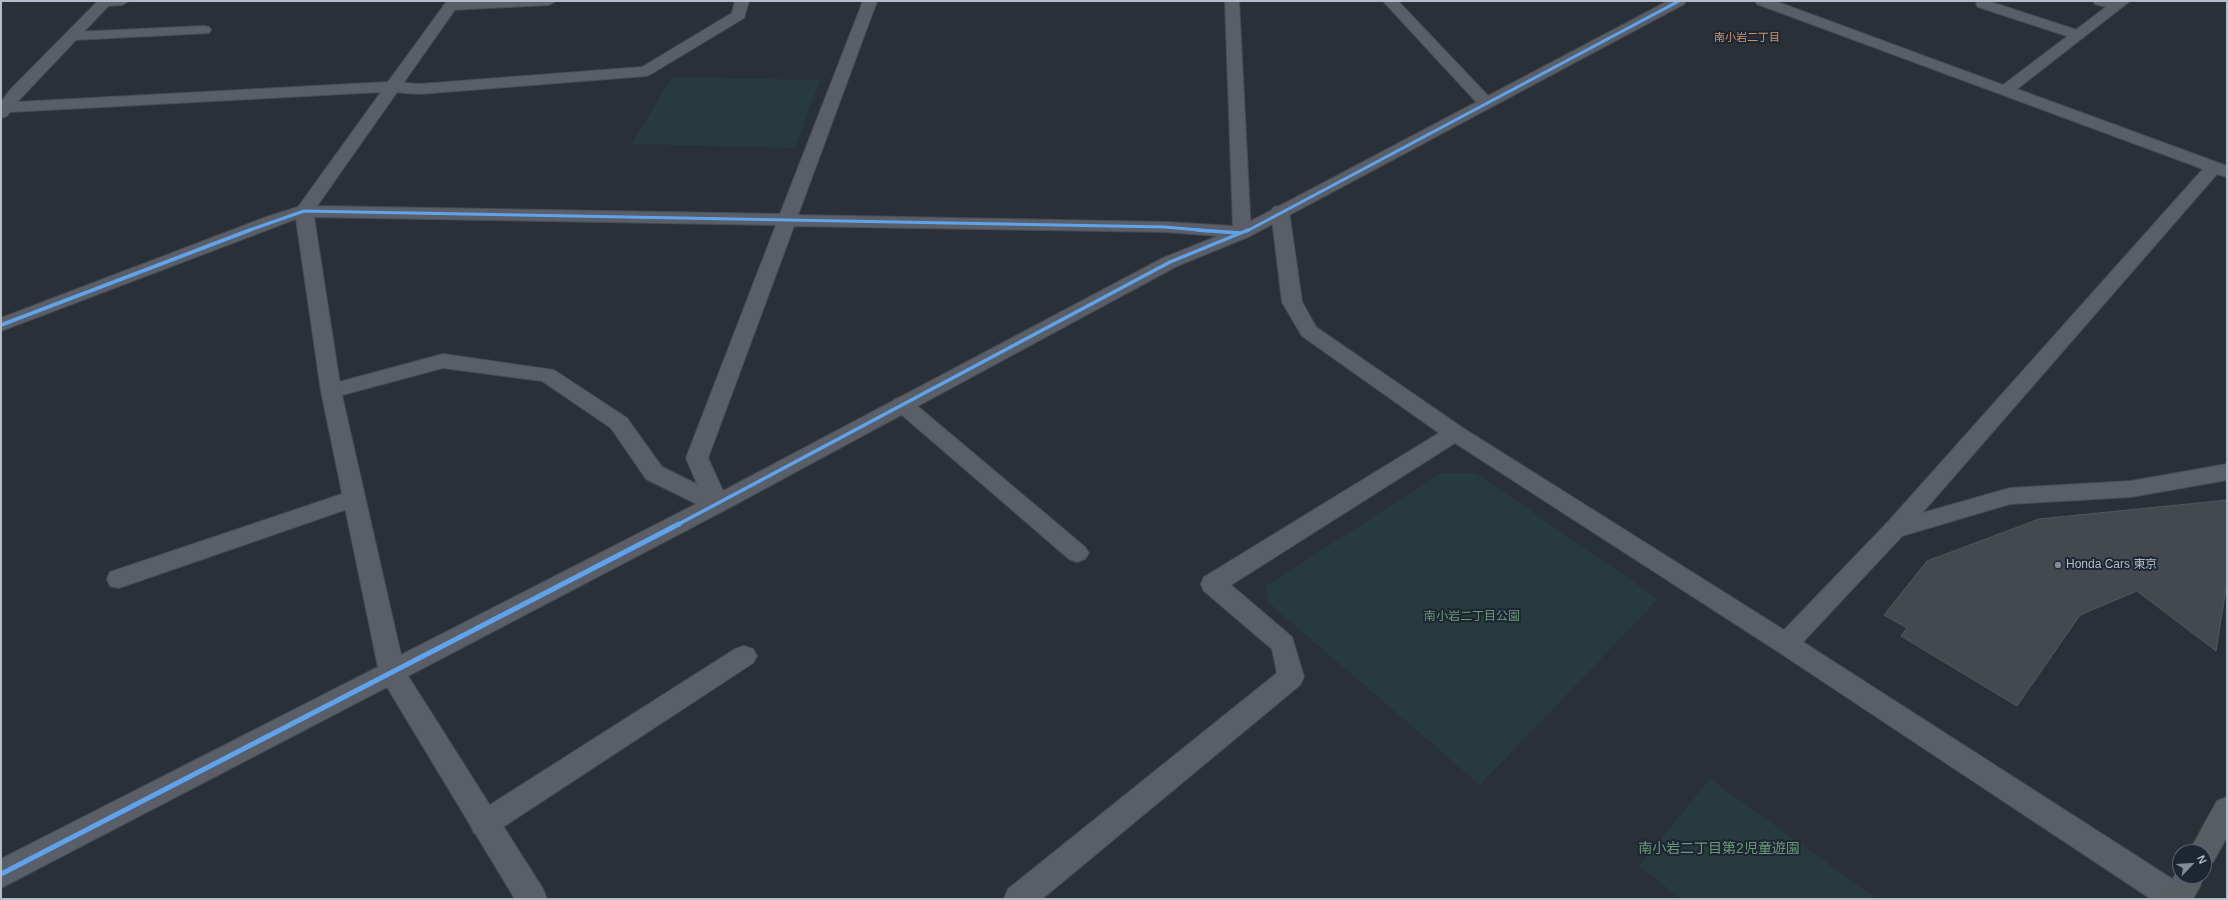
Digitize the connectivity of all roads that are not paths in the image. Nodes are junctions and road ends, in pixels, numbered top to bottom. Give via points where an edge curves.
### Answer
1 (106, 1) edge
2 (122, 1) edge
3 (549, 1) edge
4 (742, 1) edge
5 (870, 1) edge
6 (1232, 1) edge
7 (1390, 1) edge
8 (1679, 1) edge
9 (1762, 1) edge
10 (2100, 1) edge
11 (452, 4) edge
12 (1983, 4) dead end
13 (2120, 4) edge
14 (204, 30) dead end
15 (2078, 35) junction
16 (74, 36) junction
17 (392, 87) junction
18 (2006, 90) junction
19 (1486, 103) junction
20 (2, 110) edge
21 (2220, 170) edge
22 (304, 211) junction
23 (1280, 212) junction
24 (786, 220) junction
25 (1242, 233) junction
26 (1, 325) edge
27 (331, 391) junction
28 (902, 404) junction
29 (1455, 433) junction
30 (2227, 472) edge
31 (354, 498) junction
32 (717, 504) junction
33 (1895, 529) junction
34 (1078, 553) dead end
35 (119, 579) dead end
36 (1786, 644) junction
37 (744, 656) dead end
38 (392, 672) junction
39 (2227, 810) edge
40 (484, 824) junction
41 (2208, 844) edge
42 (1, 874) edge
43 (2185, 884) edge
44 (532, 899) edge
45 (1019, 899) edge
46 (2177, 899) edge

1 - 2 street
1 - 16 street
3 - 11 street
4 - 17 street via 739,15 646,71 420,89
5 - 24 street
6 - 25 street
7 - 19 street
8 - 19 street
9 - 18 street
10 - 13 street
11 - 17 street
12 - 15 street
13 - 15 street
14 - 16 street
15 - 18 street
16 - 20 street
17 - 20 street
17 - 22 street
18 - 21 street
19 - 23 street
21 - 33 street
22 - 24 street
22 - 26 street
22 - 27 street
23 - 25 street
23 - 29 street via 1292,302 1309,331
24 - 25 street via 1165,227
24 - 32 street via 697,458
25 - 28 street via 1170,262
27 - 31 street
27 - 32 street via 443,361 547,374 619,423 654,473
28 - 32 street
28 - 34 street
29 - 36 street
29 - 45 street via 1213,584 1283,644 1291,677
30 - 33 street via 2131,489 2010,496
31 - 35 street
31 - 38 street
32 - 38 street
33 - 36 street
36 - 46 street
37 - 40 street
38 - 40 street
38 - 42 street
39 - 41 main road
40 - 44 street
43 - 46 main road

